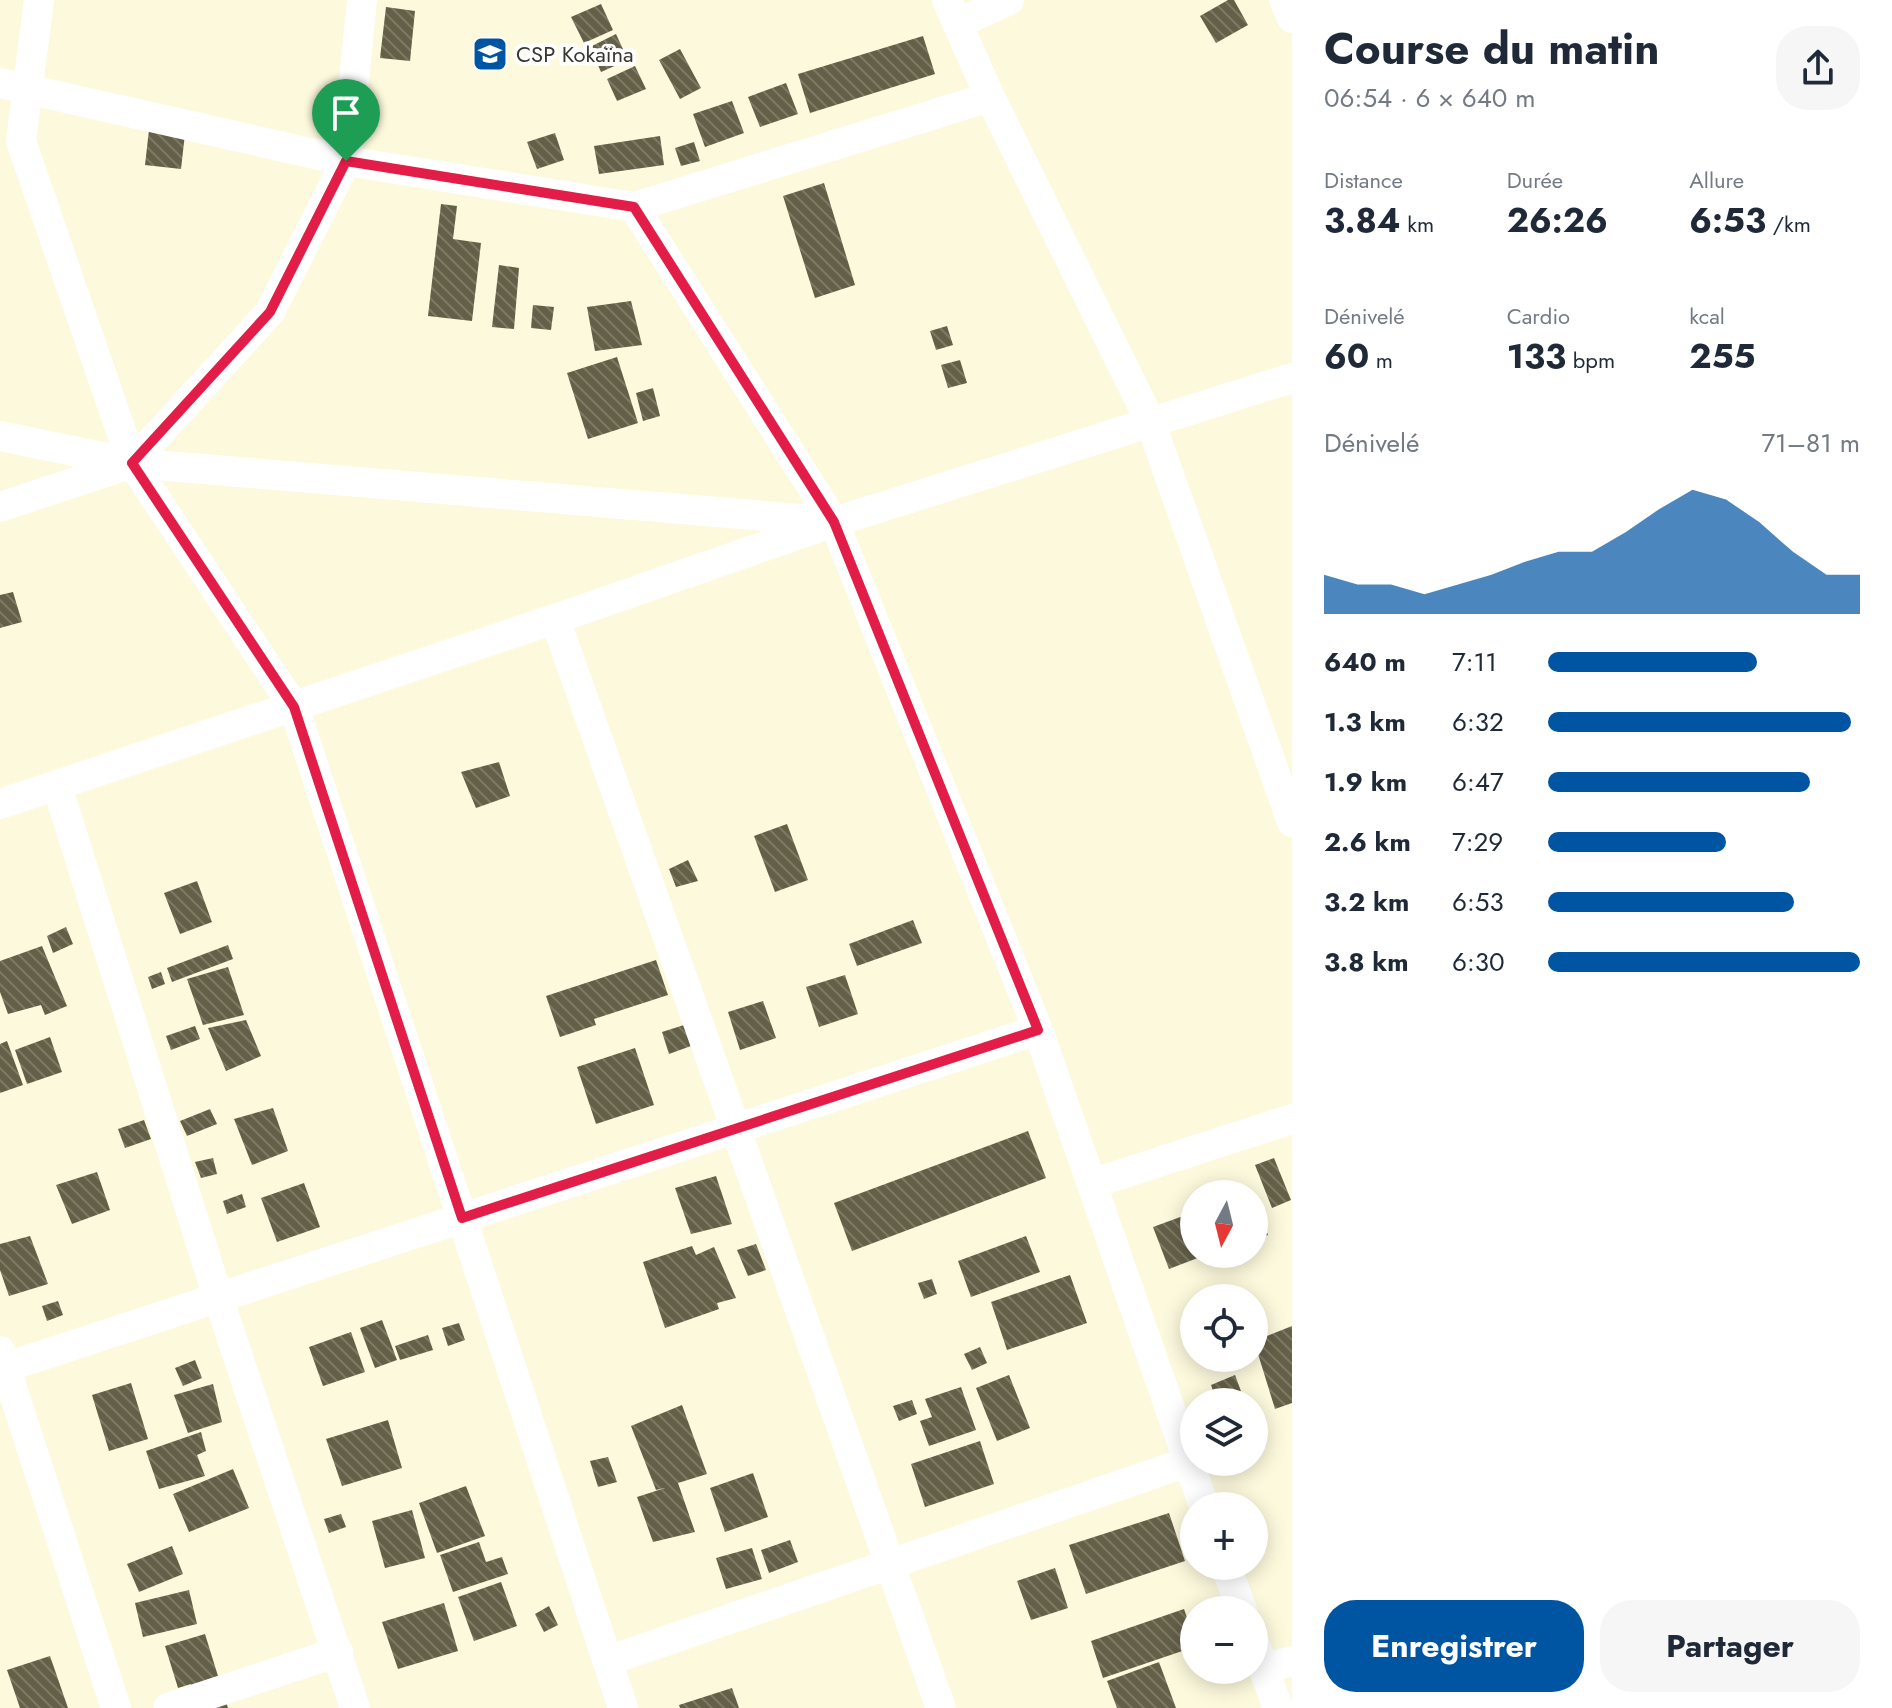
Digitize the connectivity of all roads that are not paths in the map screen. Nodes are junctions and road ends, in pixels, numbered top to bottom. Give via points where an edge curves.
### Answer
1 (39, 0) edge
2 (362, 0) edge
3 (1009, 0) edge
4 (1284, 0) edge
5 (953, 11) edge
6 (1292, 18) edge
7 (14, 85) edge
8 (990, 97) junction
9 (346, 161) junction
10 (634, 207) junction
11 (1292, 378) edge
12 (1150, 421) junction
13 (0, 436) edge
14 (132, 463) junction
15 (0, 507) edge
16 (834, 522) junction
17 (555, 619) junction
18 (294, 707) junction
19 (1286, 784) edge
20 (57, 786) junction
21 (0, 804) edge
22 (1292, 822) edge
23 (1038, 1030) junction
24 (1292, 1119) edge
25 (735, 1129) junction
26 (1094, 1183) junction
27 (462, 1218) junction
28 (218, 1297) junction
29 (2, 1362) edge
30 (1180, 1438) edge
31 (1180, 1465) edge
32 (890, 1564) junction
33 (338, 1652) junction
34 (1270, 1657) edge
35 (607, 1661) junction
36 (116, 1708) edge
37 (168, 1708) edge
38 (355, 1708) edge
39 (623, 1708) edge
40 (941, 1708) edge
41 (1278, 1708) edge

1 - 7 street
2 - 9 street
3 - 5 street
4 - 6 street
5 - 8 street
7 - 9 street
7 - 14 street via 21,141
8 - 10 street
8 - 12 street
9 - 10 street
9 - 14 street via 270,312
10 - 16 street
11 - 12 street
12 - 16 street
12 - 19 street
13 - 14 street
14 - 15 street
14 - 16 street
14 - 18 street
16 - 17 street
16 - 23 street
17 - 18 street
17 - 25 street
18 - 20 street
18 - 27 street
19 - 22 street
20 - 21 street
20 - 28 street
23 - 25 street
23 - 26 street
24 - 26 street
25 - 27 street
25 - 32 street
26 - 30 street
27 - 28 street
27 - 35 street
28 - 29 street
28 - 33 street
29 - 36 street
31 - 32 street
32 - 35 street
32 - 40 street
33 - 37 street
33 - 38 street
34 - 41 street
35 - 39 street

